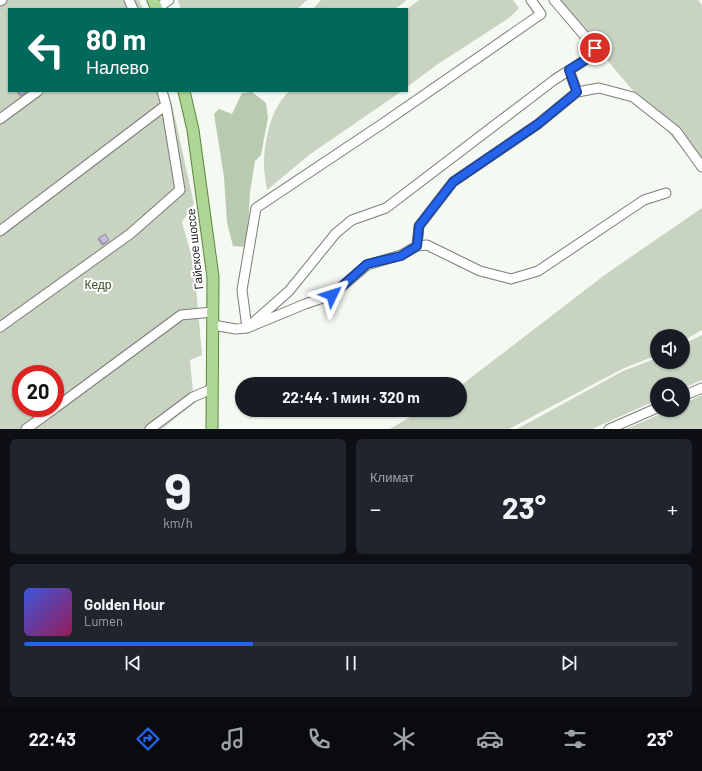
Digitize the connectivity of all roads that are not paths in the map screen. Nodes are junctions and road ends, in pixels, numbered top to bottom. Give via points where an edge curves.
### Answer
1 (169, 0) edge
2 (531, 0) edge
3 (554, 0) edge
4 (156, 7) edge
5 (569, 70) junction
6 (37, 92) edge
7 (162, 92) edge
8 (184, 92) edge
9 (577, 92) junction
10 (166, 105) junction
11 (0, 120) edge
12 (702, 167) edge
13 (666, 193) dead end
14 (0, 231) edge
15 (417, 246) junction
16 (213, 312) junction
17 (213, 325) junction
18 (0, 327) edge
19 (247, 328) junction
20 (702, 388) edge
21 (212, 389) junction
22 (690, 393) edge
23 (64, 401) edge
24 (650, 411) edge
25 (43, 417) edge
26 (26, 429) edge
27 (150, 429) edge
28 (212, 429) edge
29 (609, 429) edge

1 - 4 lane
2 - 19 lane via 541,14 256,208 242,290
3 - 5 lane via 595,48 593,55
5 - 9 lane
5 - 19 lane via 386,208 352,220 336,233 289,291
6 - 11 lane
7 - 10 lane
8 - 16 main road, Гайское шоссе via 193,130 213,277
9 - 12 lane via 599,88 633,97 676,131
9 - 15 lane via 538,124 453,182 419,226
10 - 14 lane
10 - 18 lane via 180,190 130,234
13 - 15 lane via 644,200 538,271 511,279 480,271 427,245
15 - 19 lane via 401,256 367,264 332,295
16 - 17 main road, Гайское шоссе
16 - 23 lane via 181,315
17 - 19 lane
17 - 21 main road, Гайское шоссе
20 - 22 lane
21 - 27 lane via 193,397
21 - 28 main road, Гайское шоссе
24 - 29 lane
25 - 26 lane

